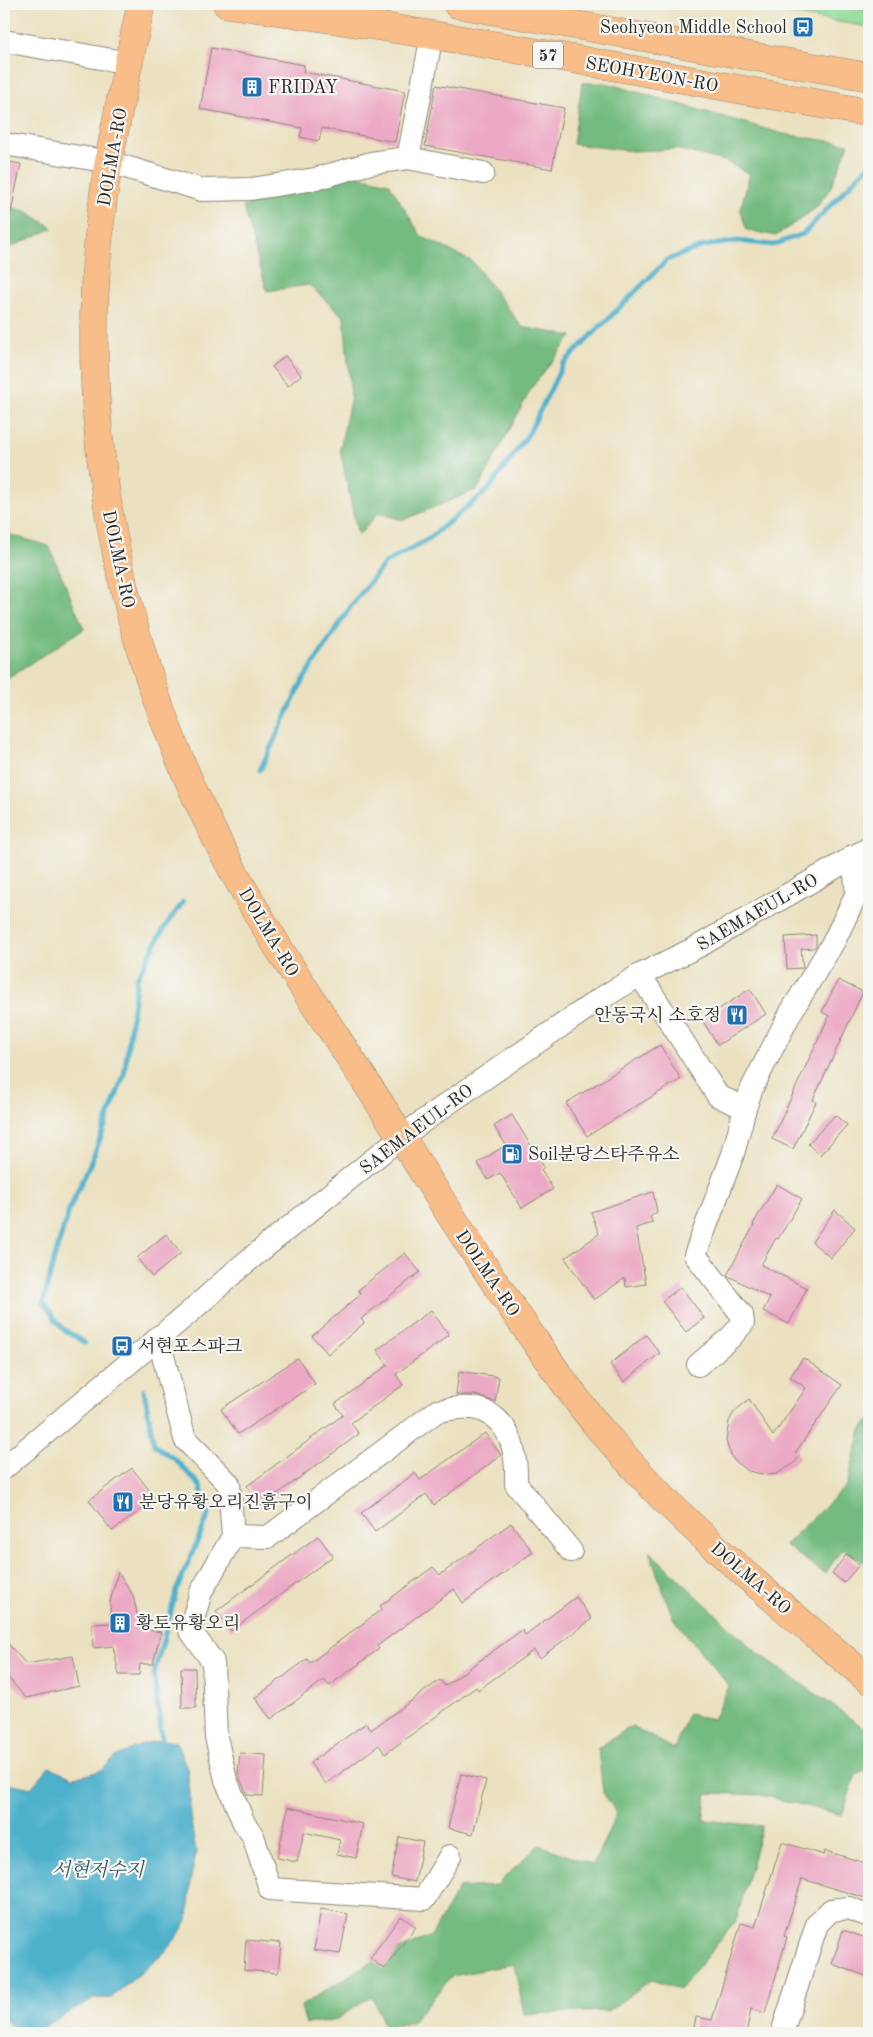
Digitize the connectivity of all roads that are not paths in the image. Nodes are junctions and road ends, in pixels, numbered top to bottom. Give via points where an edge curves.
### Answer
1 (141, 4) edge
2 (227, 4) edge
3 (457, 4) edge
4 (432, 35) junction
5 (4, 41) edge
6 (129, 63) junction
7 (869, 77) edge
8 (869, 112) edge
9 (4, 144) edge
10 (408, 158) junction
11 (109, 162) junction
12 (483, 173) dead end
13 (861, 852) edge
14 (640, 975) junction
15 (745, 1108) junction
16 (401, 1137) junction
17 (158, 1338) junction
18 (698, 1365) dead end
19 (4, 1468) edge
20 (233, 1536) junction
21 (571, 1551) dead end
22 (869, 1680) edge
23 (450, 1856) dead end
24 (869, 1916) edge
25 (782, 2033) edge

1 - 6 main road, DOLMA-RO
2 - 4 main road, SEOHYEON-RO / 57
3 - 7 main road, SEOHYEON-RO / 57
4 - 8 main road, SEOHYEON-RO / 57
4 - 10 street
5 - 6 street
6 - 11 main road, DOLMA-RO
9 - 11 street
10 - 11 street via 370,163 315,179 251,189 208,190
10 - 12 street
11 - 16 main road, DOLMA-RO via 97,258 94,389 110,515 136,636 154,694 188,780 225,856 307,995
13 - 14 street, SAEMAEUL-RO via 699,946
13 - 15 street via 857,893 834,941 791,1012
14 - 15 street via 718,1096
14 - 16 street, SAEMAEUL-RO via 509,1060
15 - 18 street via 733,1154 695,1255 742,1315 743,1323
16 - 17 street, SAEMAEUL-RO
16 - 22 main road, DOLMA-RO via 494,1284 596,1424 663,1498 738,1568
17 - 19 street, SAEMAEUL-RO
17 - 20 street via 184,1438 230,1484
20 - 21 street via 268,1538 437,1411 463,1408 484,1411 506,1428 517,1461 516,1484
20 - 23 street via 201,1592 190,1630 213,1662 216,1737 226,1780 253,1836 270,1890 424,1899
24 - 25 street via 849,1908 831,1910 817,1924

